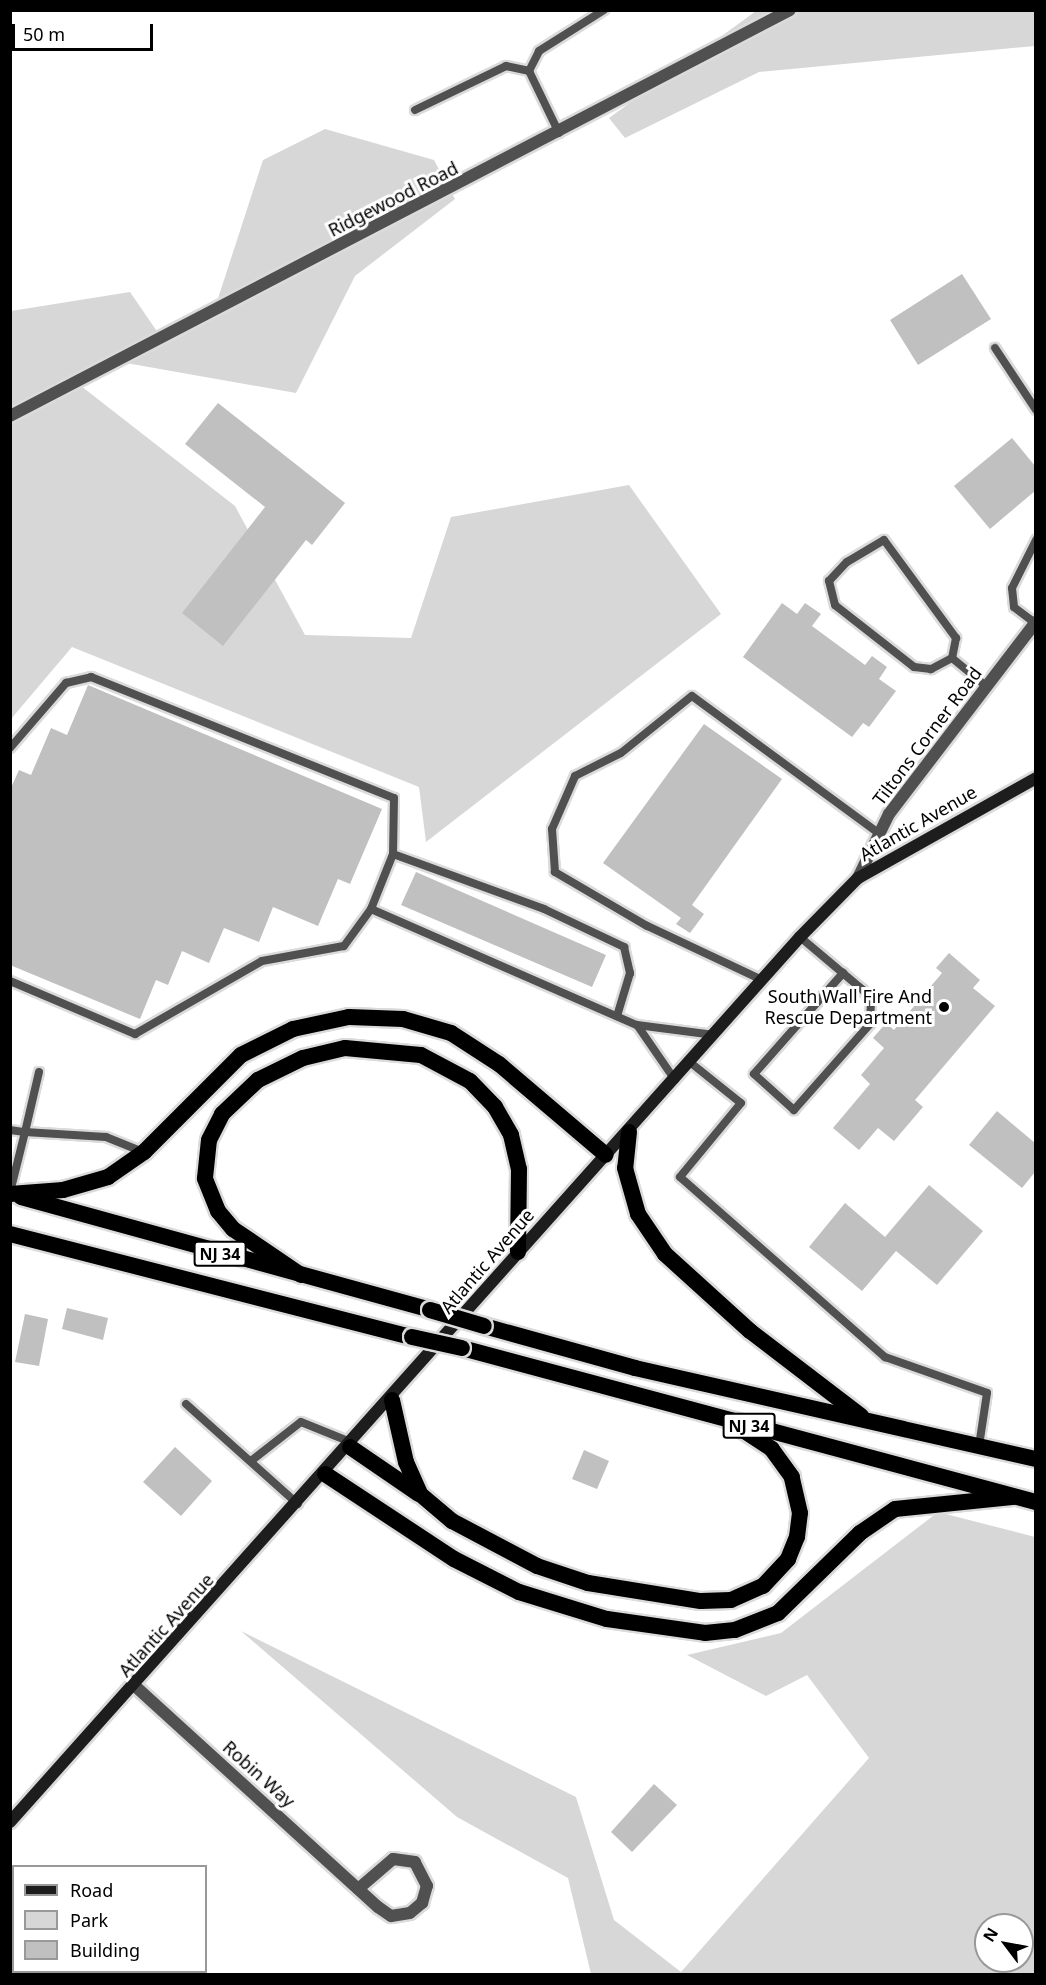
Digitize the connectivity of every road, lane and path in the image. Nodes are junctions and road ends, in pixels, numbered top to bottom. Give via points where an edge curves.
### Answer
1 (604, 10) edge
2 (787, 11) edge
3 (529, 71) junction
4 (415, 110) dead end
5 (559, 133) junction
6 (995, 348) dead end
7 (1035, 410) edge
8 (10, 416) edge
9 (1035, 540) edge
10 (1035, 623) edge
11 (951, 658) junction
12 (986, 686) junction
13 (10, 748) edge
14 (1035, 778) edge
15 (880, 834) junction
16 (393, 854) junction
17 (858, 878) junction
18 (371, 909) junction
19 (800, 937) junction
20 (843, 973) junction
21 (762, 980) junction
22 (10, 981) edge
23 (617, 1016) junction
24 (637, 1025) junction
25 (714, 1035) junction
26 (690, 1063) junction
27 (39, 1072) dead end
28 (675, 1080) junction
29 (10, 1130) edge
30 (25, 1132) junction
31 (628, 1132) junction
32 (144, 1152) junction
33 (606, 1155) junction
34 (10, 1193) edge
35 (10, 1234) edge
36 (518, 1252) junction
37 (301, 1275) junction
38 (392, 1400) junction
39 (186, 1404) dead end
40 (867, 1420) junction
41 (729, 1421) junction
42 (351, 1445) junction
43 (979, 1446) junction
44 (1035, 1459) edge
45 (251, 1461) junction
46 (326, 1474) junction
47 (420, 1494) junction
48 (1014, 1497) junction
49 (1035, 1502) edge
50 (297, 1504) junction
51 (135, 1686) junction
52 (10, 1822) edge
53 (358, 1889) junction

1 - 3 lane via 539,51
2 - 5 street, Ridgewood Road
3 - 4 lane via 506,66
3 - 5 lane
5 - 8 street, Ridgewood Road
6 - 7 lane
9 - 10 lane via 1012,588 1014,607
10 - 12 street, Tiltons Corner Road
11 - 11 lane via 956,638 884,540 847,562 829,581 835,605 914,667 931,669
11 - 12 lane
12 - 15 street, Tiltons Corner Road
13 - 16 lane via 66,683 91,677 394,798
14 - 17 main road, Atlantic Avenue
15 - 17 street, Tiltons Corner Road
15 - 21 lane via 692,696 621,753 575,776 552,828 555,872 647,926
16 - 18 lane
16 - 23 lane via 544,909 624,947 630,973
17 - 19 main road, Atlantic Avenue
18 - 22 lane via 344,946 262,961 135,1034
18 - 23 lane
19 - 20 lane
19 - 21 main road, Atlantic Avenue
20 - 20 lane via 871,1002 870,1024 794,1110 754,1074
21 - 25 main road, Atlantic Avenue
23 - 24 lane
24 - 25 lane
24 - 28 lane
25 - 26 main road, Atlantic Avenue
26 - 28 main road, Atlantic Avenue
26 - 43 lane via 741,1103 680,1177 885,1356 987,1393
27 - 30 lane
28 - 31 main road, Atlantic Avenue
29 - 30 lane
30 - 32 lane via 106,1137
30 - 34 lane
31 - 33 main road, Atlantic Avenue
31 - 40 highway via 625,1168 638,1214 665,1254 750,1331
32 - 33 highway via 241,1055 293,1029 378,1016 427,1024 472,1044
32 - 34 highway via 125,1168 87,1185
33 - 36 main road, Atlantic Avenue
34 - 37 highway, NJ 34
35 - 41 highway, NJ 34, bridge via 462,1348
36 - 37 highway via 516,1151 488,1099 449,1066 421,1054 345,1048 303,1058 258,1080 222,1114 209,1140 205,1178 218,1211 232,1229
36 - 38 main road, Atlantic Avenue
37 - 40 highway, NJ 34, bridge via 635,1368
38 - 42 main road, Atlantic Avenue
38 - 47 highway via 406,1462
39 - 45 lane
40 - 43 highway, NJ 34
41 - 47 highway via 772,1449 792,1477 800,1513 797,1537 778,1572 731,1600 647,1596 537,1566 452,1521
41 - 48 highway, NJ 34
42 - 45 lane via 302,1422
42 - 46 main road, Atlantic Avenue
42 - 47 highway
43 - 44 highway, NJ 34
45 - 50 lane
46 - 48 highway via 454,1559 519,1592 607,1619 705,1633 735,1630 778,1613 860,1533 895,1509
46 - 50 main road, Atlantic Avenue
48 - 49 highway, NJ 34
50 - 51 main road, Atlantic Avenue
51 - 52 main road, Atlantic Avenue
51 - 53 street, Robin Way
53 - 53 street, Robin Way via 391,1916 402,1916 422,1903 427,1886 415,1862 393,1859

